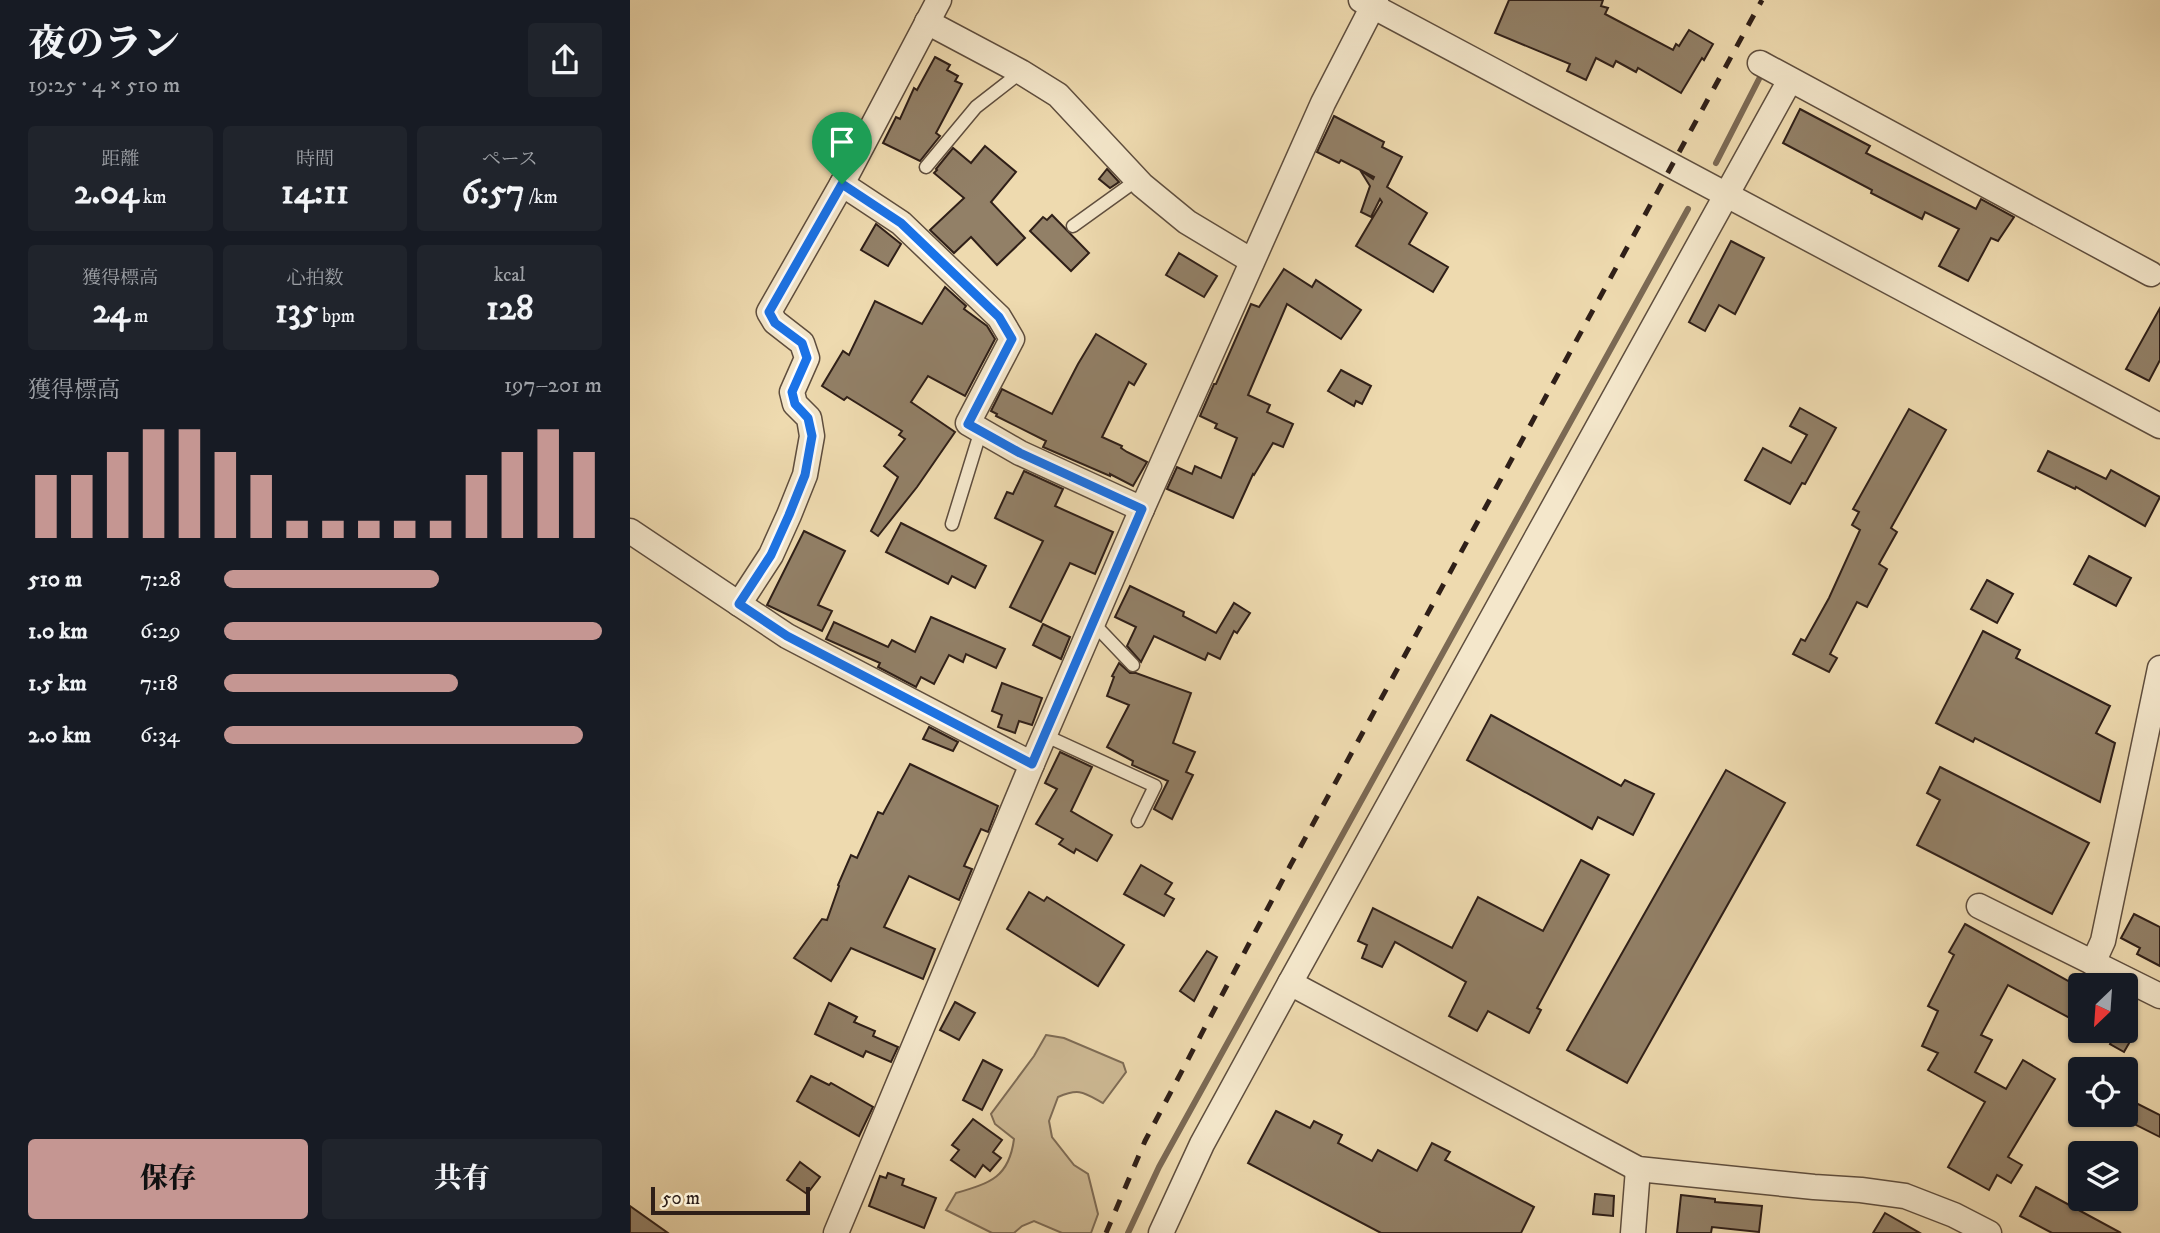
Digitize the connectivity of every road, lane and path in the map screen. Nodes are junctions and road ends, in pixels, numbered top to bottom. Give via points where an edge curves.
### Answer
1 (939, 0) edge
2 (1370, 2) edge
3 (927, 22) junction
4 (1760, 63) dead end
5 (1021, 72) junction
6 (1790, 80) junction
7 (926, 167) dead end
8 (1137, 180) junction
9 (842, 184) junction
10 (1728, 196) junction
11 (1073, 226) dead end
12 (1252, 261) junction
13 (2151, 274) dead end
14 (2160, 426) edge
15 (981, 430) junction
16 (1142, 509) junction
17 (952, 524) dead end
18 (632, 537) edge
19 (739, 604) junction
20 (1093, 623) junction
21 (1133, 665) dead end
22 (2160, 668) edge
23 (1044, 735) junction
24 (1032, 764) junction
25 (1138, 821) dead end
26 (1979, 906) dead end
27 (2093, 963) junction
28 (1290, 983) junction
29 (2160, 996) edge
30 (1639, 1170) junction
31 (836, 1233) edge
32 (1161, 1233) edge
33 (1633, 1233) edge
34 (1989, 1233) edge

1 - 3 street
2 - 10 street
2 - 12 street
3 - 5 street
3 - 9 street
4 - 6 street
5 - 7 lane via 976,107
5 - 8 street via 1058,95
6 - 10 street
6 - 13 street
8 - 11 lane
8 - 12 street via 1187,222
9 - 15 street via 901,223 999,317 1012,339 968,424
9 - 19 street via 769,312 775,323 802,343 807,358 792,392 795,404 808,418 812,436 805,475 789,515 771,555
10 - 14 street
10 - 28 street
12 - 16 street
15 - 16 street
15 - 17 lane
16 - 20 street
18 - 19 street
19 - 24 street via 787,636
20 - 21 lane
20 - 23 street
22 - 27 street via 2102,941
23 - 24 street
23 - 25 lane via 1155,786
24 - 31 street
26 - 27 street
27 - 29 street
28 - 30 street
28 - 32 street via 1202,1144
30 - 33 street
30 - 34 street via 1905,1196

